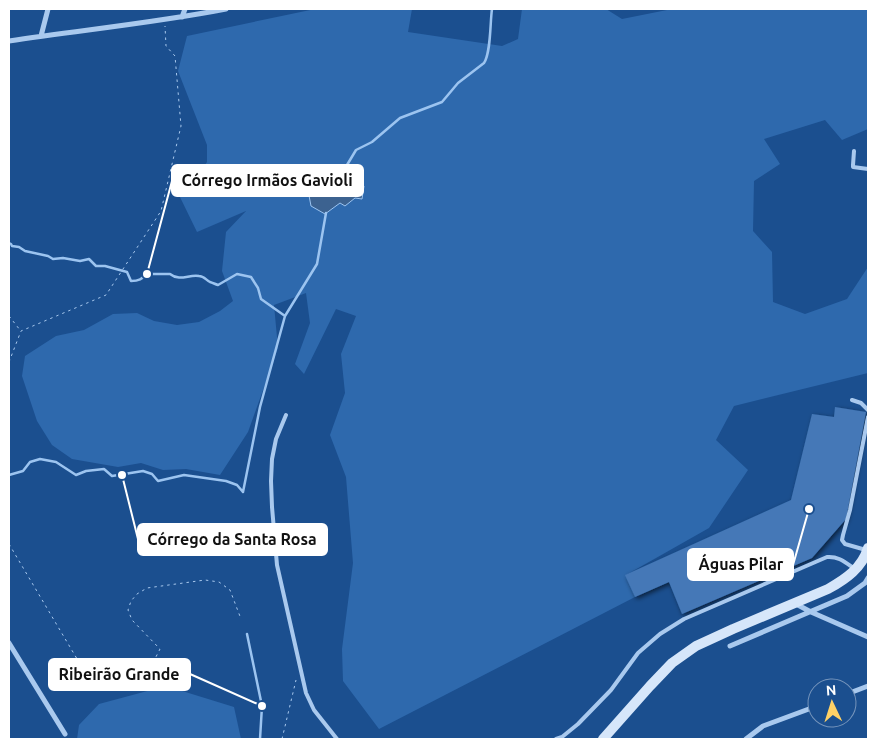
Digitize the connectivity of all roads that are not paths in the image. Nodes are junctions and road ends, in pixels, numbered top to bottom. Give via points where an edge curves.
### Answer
1 (48, 9) edge
2 (185, 9) edge
3 (226, 9) edge
4 (182, 18) junction
5 (41, 36) junction
6 (9, 41) edge
7 (854, 151) dead end
8 (868, 169) edge
9 (852, 400) dead end
10 (868, 410) edge
11 (286, 415) dead end
12 (868, 417) edge
13 (868, 549) edge
14 (856, 569) junction
15 (868, 578) edge
16 (795, 603) junction
17 (811, 612) junction
18 (868, 637) edge
19 (9, 644) edge
20 (730, 646) dead end
21 (807, 710) edge
22 (65, 734) dead end
23 (337, 739) edge
24 (556, 739) edge
25 (603, 739) edge
26 (746, 739) edge

1 - 5 street
2 - 4 street
3 - 4 street
4 - 5 street
5 - 6 street
7 - 8 lane via 853,167
9 - 10 lane
11 - 23 lane via 272,459 277,565 306,693 314,710
12 - 13 lane via 850,510 842,534 844,544
13 - 14 main road
14 - 16 main road via 828,589
14 - 24 lane via 841,559 827,556 684,619 638,653 611,690 578,724
15 - 17 street via 846,596
16 - 17 street
16 - 25 main road via 696,646 672,663
17 - 18 street
17 - 20 street
19 - 22 street
21 - 26 street via 763,726

